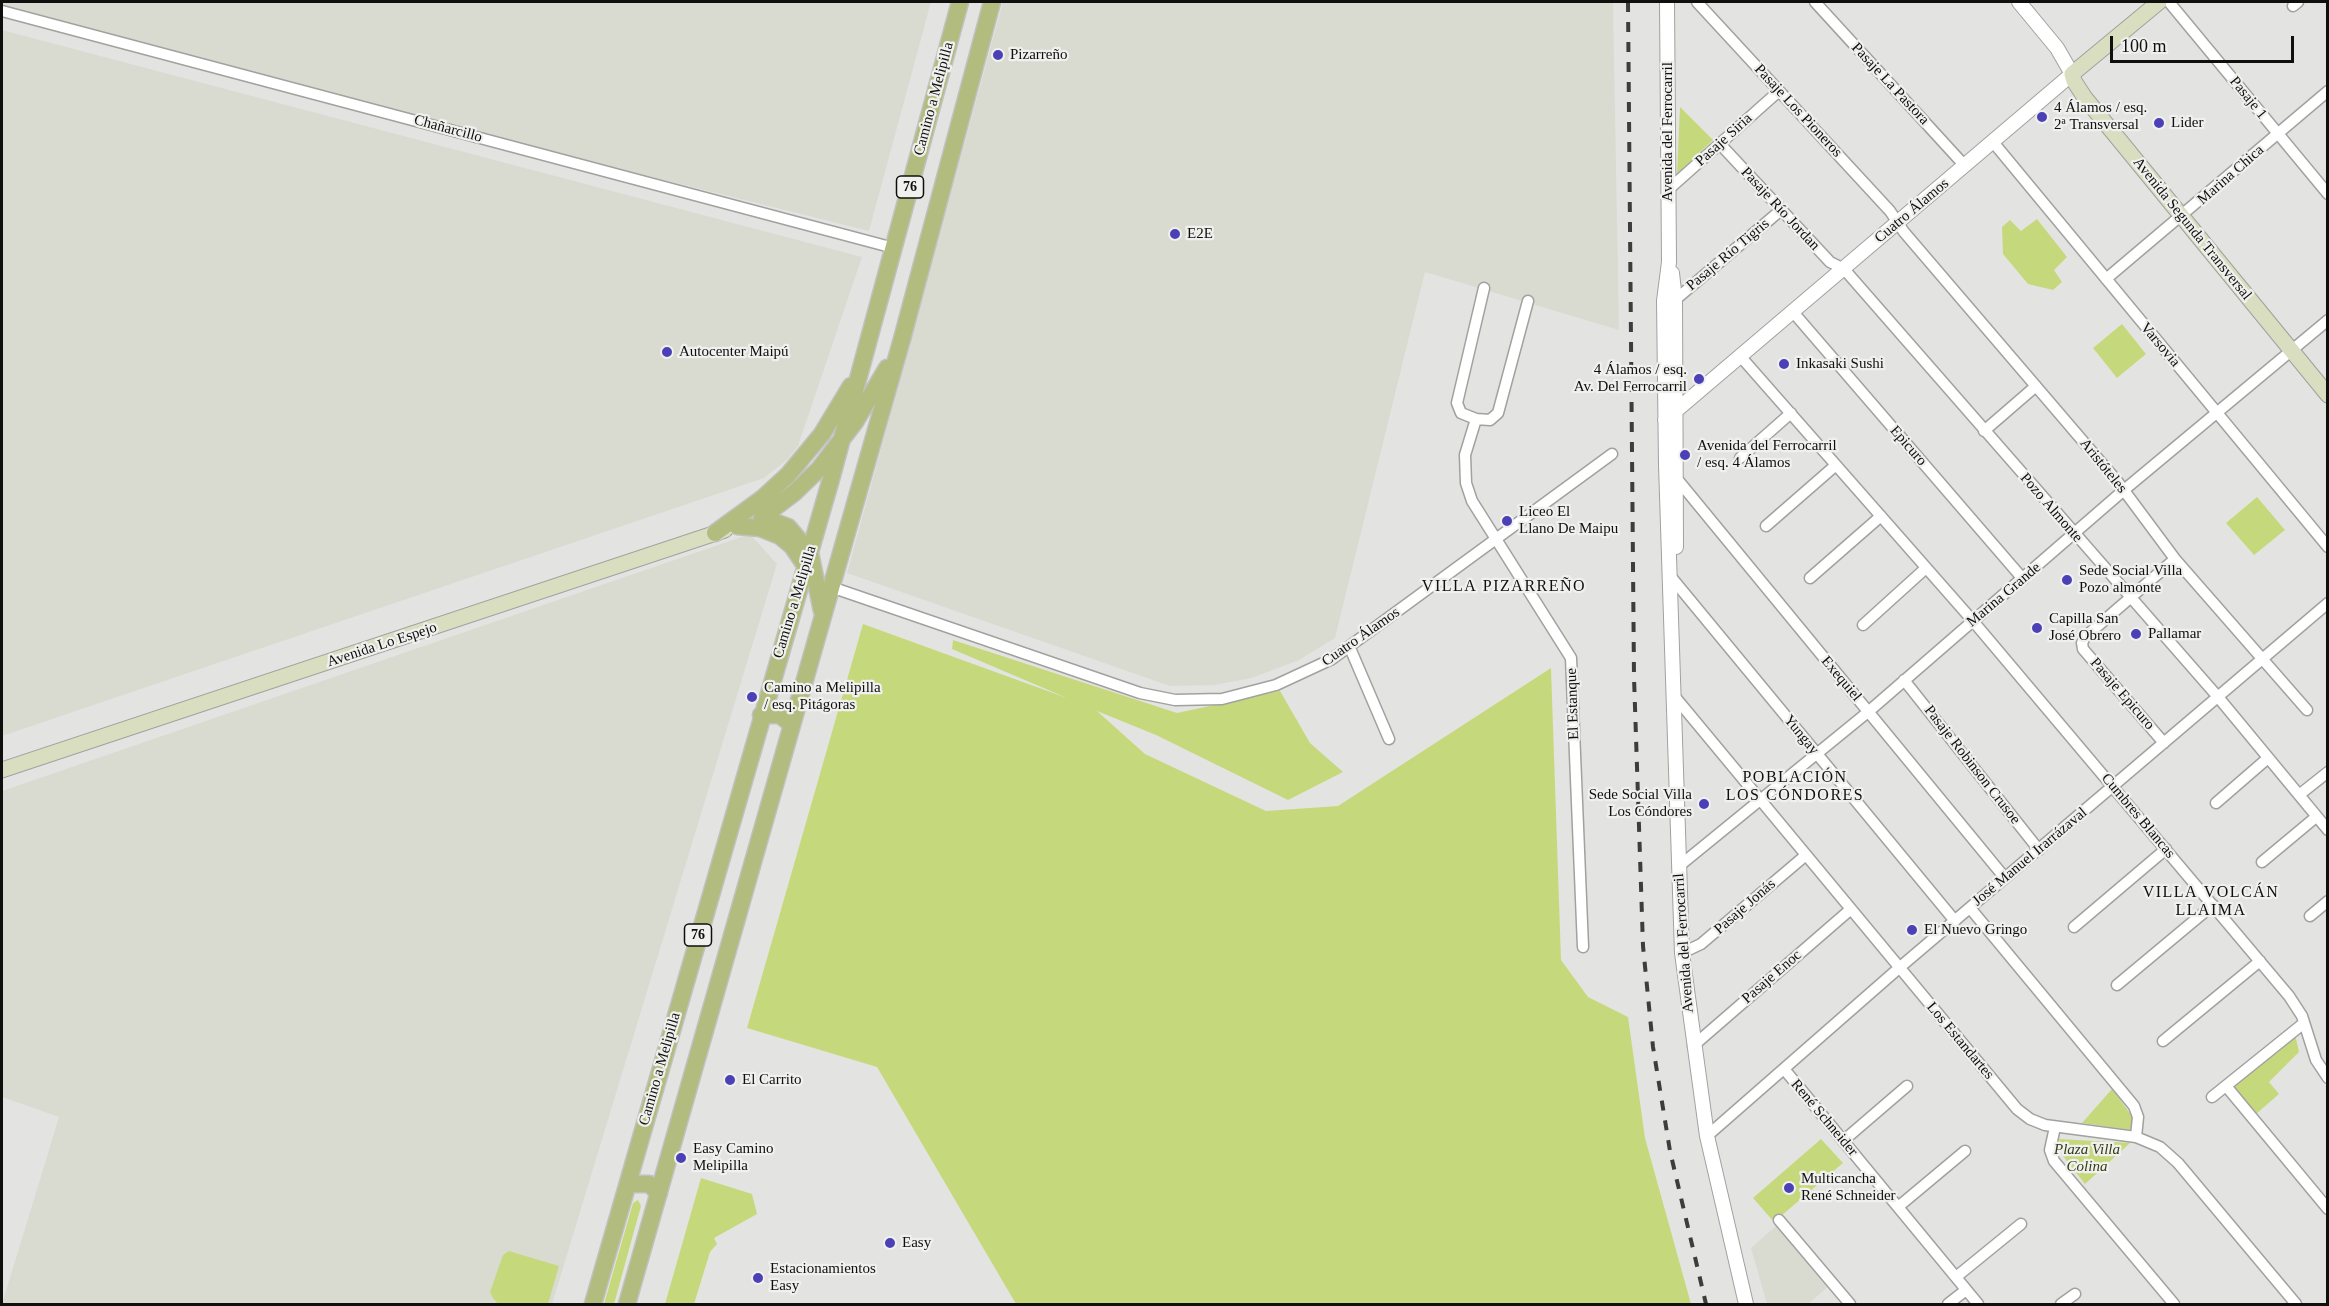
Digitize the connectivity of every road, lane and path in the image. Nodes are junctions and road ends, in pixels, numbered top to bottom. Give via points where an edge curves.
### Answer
1 (960, 2) edge
2 (992, 2) edge
3 (1667, 2) edge
4 (1696, 2) edge
5 (1815, 2) edge
6 (2019, 2) edge
7 (2169, 2) edge
8 (2152, 4) edge
9 (2, 11) edge
10 (2072, 74) junction
11 (1779, 91) junction
12 (2328, 91) edge
13 (2278, 134) junction
14 (1993, 142) junction
15 (1720, 144) junction
16 (1965, 166) junction
17 (1669, 189) junction
18 (2328, 194) edge
19 (1781, 210) junction
20 (2182, 217) junction
21 (1898, 223) junction
22 (894, 248) junction
23 (1669, 262) junction
24 (1844, 269) junction
25 (2106, 279) junction
26 (1484, 288) dead end
27 (1675, 300) junction
28 (1528, 301) dead end
29 (1793, 312) junction
30 (2328, 320) edge
31 (902, 339) junction
32 (2291, 351) junction
33 (1741, 357) junction
34 (860, 373) junction
35 (2036, 386) junction
36 (2328, 395) edge
37 (1791, 413) junction
38 (2217, 413) junction
39 (1670, 417) junction
40 (1476, 419) junction
41 (1984, 431) junction
42 (842, 440) junction
43 (1612, 454) dead end
44 (1740, 458) dead end
45 (1836, 465) junction
46 (1677, 479) junction
47 (2124, 490) junction
48 (1881, 516) junction
49 (762, 517) junction
50 (737, 526) junction
51 (1766, 526) dead end
52 (715, 533) junction
53 (2074, 535) junction
54 (1494, 540) junction
55 (2328, 547) edge
56 (808, 560) junction
57 (2175, 560) junction
58 (1926, 568) junction
59 (1671, 577) junction
60 (1810, 578) dead end
61 (2023, 579) junction
62 (831, 587) junction
63 (2130, 598) junction
64 (2328, 603) edge
65 (822, 617) junction
66 (1973, 621) junction
67 (1863, 625) dead end
68 (1350, 648) junction
69 (2264, 658) junction
70 (1904, 680) junction
71 (1675, 697) junction
72 (2218, 697) junction
73 (2307, 710) dead end
74 (1868, 712) junction
75 (761, 715) junction
76 (791, 724) junction
77 (1389, 739) dead end
78 (2164, 743) junction
79 (1817, 753) junction
80 (2268, 758) junction
81 (2, 770) edge
82 (2328, 772) edge
83 (2114, 786) junction
84 (2299, 795) junction
85 (1760, 800) junction
86 (2216, 803) dead end
87 (2316, 817) junction
88 (2328, 830) edge
89 (2166, 849) junction
90 (2039, 850) junction
91 (1806, 855) junction
92 (2262, 862) dead end
93 (1678, 867) junction
94 (2005, 878) junction
95 (2328, 901) edge
96 (2213, 905) junction
97 (1970, 908) junction
98 (1851, 909) junction
99 (2310, 916) dead end
100 (1955, 921) junction
101 (2074, 927) dead end
102 (1582, 947) dead end
103 (1682, 953) junction
104 (2260, 961) junction
105 (1899, 968) junction
106 (2117, 985) dead end
107 (2304, 1023) junction
108 (2163, 1041) dead end
109 (1693, 1046) junction
110 (1784, 1070) junction
111 (2328, 1078) edge
112 (1907, 1086) dead end
113 (2226, 1086) junction
114 (2212, 1098) dead end
115 (2055, 1127) junction
116 (1707, 1136) junction
117 (2136, 1137) junction
118 (1843, 1141) junction
119 (1965, 1151) dead end
120 (628, 1184) junction
121 (659, 1193) junction
122 (1898, 1208) junction
123 (2328, 1209) edge
124 (1779, 1220) dead end
125 (2021, 1224) dead end
126 (1956, 1277) junction
127 (1966, 1290) junction
128 (2074, 1294) dead end
129 (593, 1305) edge
130 (627, 1305) edge
131 (1746, 1305) edge
132 (1850, 1305) edge
133 (1948, 1305) edge
134 (1978, 1305) edge
135 (2061, 1305) edge
136 (2174, 1305) edge
137 (2296, 1305) edge

1 - 22 main road, Camino a Melipilla / 76
2 - 31 main road, Camino a Melipilla / 76
3 - 17 street, Avenida del Ferrocarril
4 - 11 street, Pasaje Los Pioneros
5 - 16 street, Pasaje La Pastora
6 - 10 street, Avenida Segunda Transversal via 2057,48
7 - 13 street, Pasaje 1
8 - 10 main road, Cuatro Álamos
9 - 22 street, Chañarcillo
10 - 14 street, Cuatro Álamos
10 - 20 main road, Avenida Segunda Transversal via 2085,98
11 - 15 street, Pasaje Siria
11 - 21 street, Pasaje Los Pioneros
12 - 13 street, Marina Chica
13 - 18 street, Pasaje 1
13 - 20 street, Marina Chica
14 - 16 street, Cuatro Álamos
14 - 25 street, Varsovia
15 - 17 street, Pasaje Siria
15 - 19 street, Pasaje Río Jordan
16 - 21 street, Cuatro Álamos
17 - 23 street, Avenida del Ferrocarril
19 - 24 street, Pasaje Río Jordan via 1830,262
19 - 27 street, Pasaje Río Tigris
20 - 25 street, Marina Chica
20 - 32 main road, Avenida Segunda Transversal
21 - 24 street, Cuatro Álamos
21 - 35 street, Aristóteles
22 - 34 main road, Camino a Melipilla / 76
23 - 27 street, Avenida del Ferrocarril
23 - 39 street, Avenida del Ferrocarril via 1664,301
24 - 29 street, Cuatro Álamos
24 - 41 street, Pozo Almonte
25 - 38 street, Varsovia
26 - 40 street via 1457,403 1461,413
27 - 39 street, Avenida del Ferrocarril
28 - 40 street via 1498,413 1490,420
29 - 33 street, Cuatro Álamos
29 - 61 street, Epicuro
30 - 32 street, Marina Grande
31 - 42 main road
31 - 62 main road, Camino a Melipilla / 76
32 - 36 main road, Avenida Segunda Transversal
32 - 38 street, Marina Grande
33 - 37 street, Cumbres Blancas
33 - 39 street, Cuatro Álamos
34 - 42 main road, Camino a Melipilla / 76
34 - 52 main road via 822,434 795,467 763,498
35 - 41 street
35 - 47 street, Aristóteles
37 - 44 street
37 - 45 street, Cumbres Blancas
38 - 47 street, Marina Grande
38 - 55 street, Varsovia
39 - 46 street, Avenida del Ferrocarril
39 - 59 street, Avenida del Ferrocarril via 1667,529
40 - 54 street, El Estanque via 1465,455 1466,483
41 - 53 street, Pozo Almonte
42 - 49 main road via 812,476
42 - 56 main road, Camino a Melipilla / 76
43 - 54 street, Cuatro Álamos
45 - 48 street, Cumbres Blancas
45 - 51 street
46 - 59 street, Avenida del Ferrocarril via 1676,548
46 - 74 street, Exequiel
47 - 53 street, Marina Grande
47 - 57 street, Aristóteles
48 - 58 street, Cumbres Blancas
48 - 60 street
49 - 50 main road, Avenida Lo Espejo
49 - 56 main road via 788,527
50 - 52 main road, Avenida Lo Espejo
50 - 56 main road via 760,528 780,536
52 - 81 main road, Avenida Lo Espejo
53 - 61 street, Marina Grande
53 - 63 street, Pozo Almonte
54 - 68 street, Cuatro Álamos
54 - 102 street, El Estanque via 1571,658
56 - 65 main road
56 - 75 main road, Camino a Melipilla / 76
57 - 63 street
57 - 69 street, Aristóteles
58 - 66 street, Cumbres Blancas
58 - 67 street
59 - 71 street, Avenida del Ferrocarril
59 - 79 street, Yungay
61 - 66 street, Marina Grande
62 - 65 main road, Camino a Melipilla / 76
62 - 68 street, Cuatro Álamos via 1118,686 1176,700 1212,700 1255,692 1295,677
63 - 72 street, Pozo Almonte
63 - 78 street, Pasaje Epicuro via 2085,637 2083,649
64 - 69 street, José Manuel Irarrázaval
65 - 76 main road, Camino a Melipilla / 76
66 - 70 street, Marina Grande
66 - 83 street, Cumbres Blancas
68 - 77 street
69 - 72 street, José Manuel Irarrázaval
69 - 73 street, Aristóteles
70 - 74 street, Marina Grande
70 - 90 street, Pasaje Robinson Crusoe
71 - 85 street, Los Estandartes
71 - 93 street, Avenida del Ferrocarril
72 - 78 street, José Manuel Irarrázaval
72 - 80 street, Pozo Almonte
74 - 79 street, Marina Grande
74 - 94 street, Exequiel
75 - 76 main road via 780,715
75 - 120 main road, Camino a Melipilla / 76
76 - 121 main road, Camino a Melipilla / 76
78 - 83 street, José Manuel Irarrázaval
79 - 85 street, Marina Grande
79 - 100 street, Yungay
80 - 84 street, Pozo Almonte
80 - 86 street
82 - 84 street
83 - 89 street, Cumbres Blancas
83 - 90 street, José Manuel Irarrázaval
84 - 87 street, Pozo Almonte
85 - 91 street, Los Estandartes
85 - 93 street, Marina Grande
87 - 88 street, Pozo Almonte
87 - 92 street
89 - 96 street, Cumbres Blancas
89 - 101 street
90 - 94 street, José Manuel Irarrázaval
91 - 98 street, Los Estandartes
91 - 103 street, Pasaje Jonás via 1701,944
93 - 103 street, Avenida del Ferrocarril
94 - 97 street, José Manuel Irarrázaval
95 - 99 street
96 - 104 street, Cumbres Blancas
96 - 106 street
97 - 100 street, José Manuel Irarrázaval
97 - 117 street via 2134,1106 2138,1117
98 - 105 street, Los Estandartes
98 - 109 street, Pasaje Enoc
100 - 105 street, José Manuel Irarrázaval
103 - 109 street, Avenida del Ferrocarril
104 - 107 street, Cumbres Blancas via 2294,1002
104 - 108 street
105 - 110 street, José Manuel Irarrázaval
105 - 115 street, Los Estandartes via 2017,1109 2037,1123
107 - 111 street, Cumbres Blancas via 2316,1060
107 - 113 street
109 - 116 street, Avenida del Ferrocarril
110 - 116 street, José Manuel Irarrázaval
110 - 118 street, René Schneider
112 - 118 street
113 - 114 street
113 - 123 street
115 - 117 street, Los Estandartes
115 - 136 street via 2050,1149 2054,1161
116 - 131 street, Avenida del Ferrocarril
117 - 137 street, Los Estandartes via 2160,1147 2173,1158
118 - 122 street, René Schneider
119 - 122 street
120 - 121 main road via 649,1184
120 - 129 main road, Camino a Melipilla / 76
121 - 130 main road, Camino a Melipilla / 76
122 - 126 street, René Schneider
124 - 132 street
125 - 126 street
126 - 127 street, René Schneider
127 - 133 street
127 - 134 street, René Schneider
128 - 135 street

